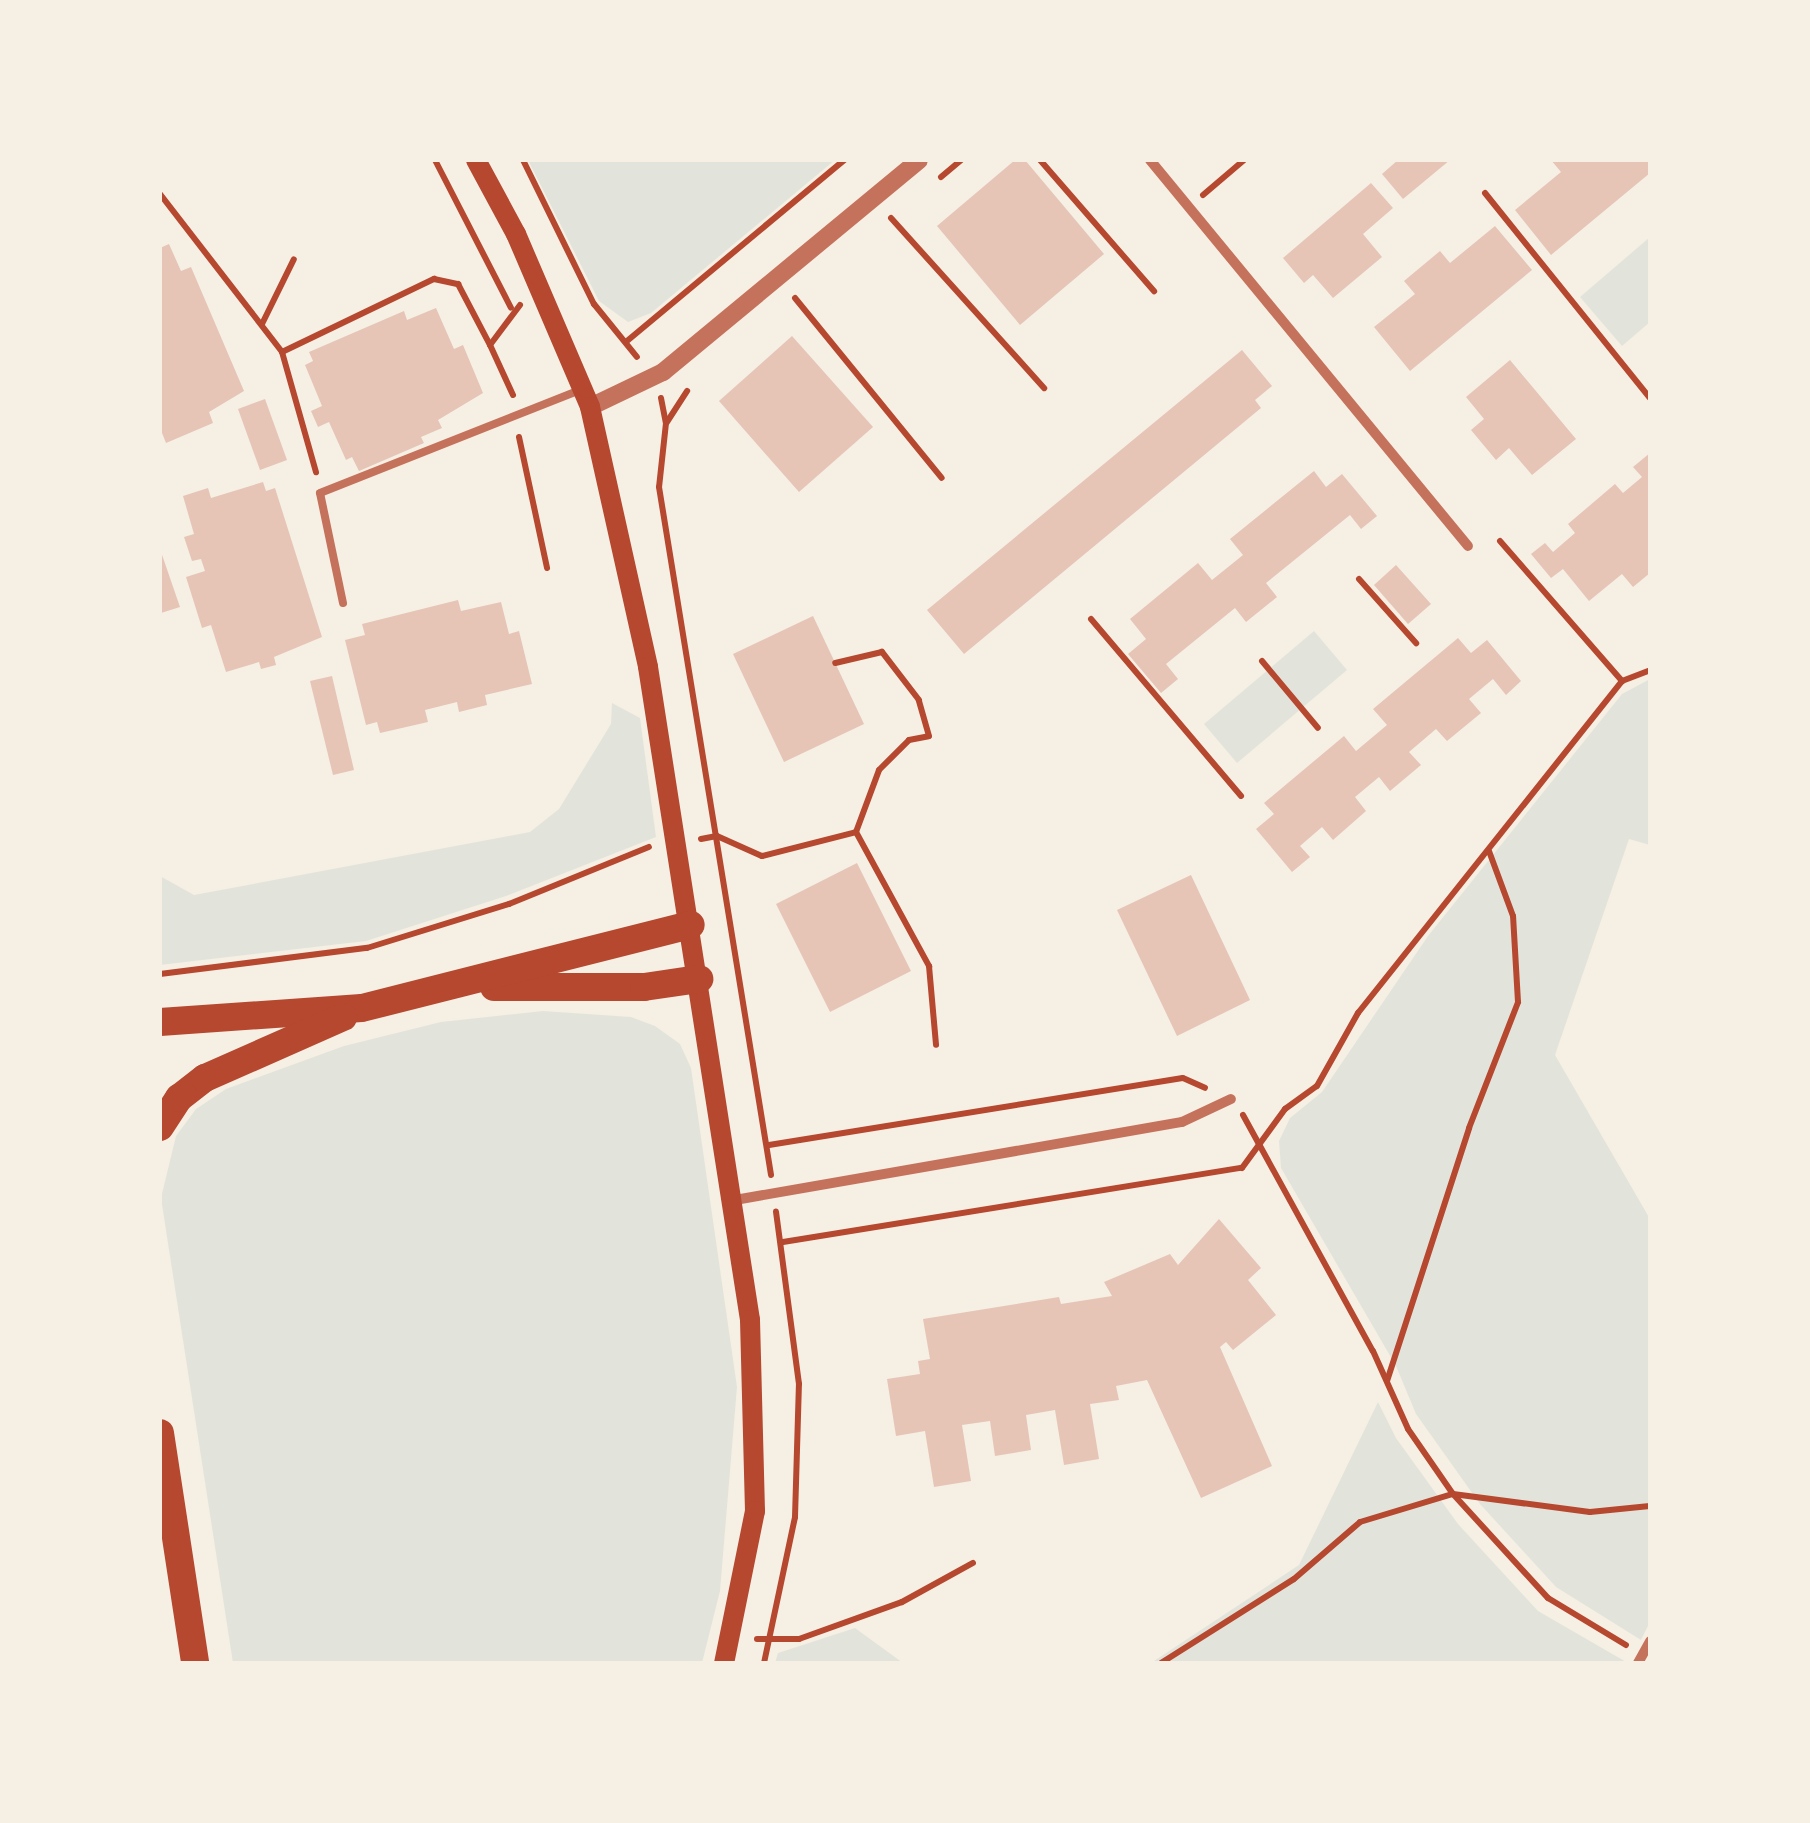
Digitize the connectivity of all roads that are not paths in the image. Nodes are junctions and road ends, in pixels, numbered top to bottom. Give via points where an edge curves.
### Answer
1 (476, 160) edge
2 (919, 160) edge
3 (1150, 160) edge
4 (586, 398) junction
5 (1468, 546) dead end
6 (343, 604) dead end
7 (690, 926) junction
8 (699, 979) junction
9 (467, 986) junction
10 (362, 1008) junction
11 (160, 1022) edge
12 (1231, 1100) road end
13 (160, 1128) edge
14 (734, 1200) junction
15 (160, 1433) edge
16 (1650, 1641) edge
17 (1640, 1659) edge
18 (195, 1663) edge
19 (724, 1663) edge

1 - 4 main road
2 - 4 street via 650,380
3 - 5 street
4 - 6 lane via 320,493
4 - 7 main road via 625,542
7 - 8 main road
7 - 9 highway
8 - 9 highway via 644,988
8 - 14 main road
9 - 10 highway
10 - 11 highway
10 - 13 highway via 205,1078 179,1098
12 - 14 street via 1182,1122
14 - 19 main road via 750,1320 756,1457 747,1570
15 - 18 highway
16 - 17 street

